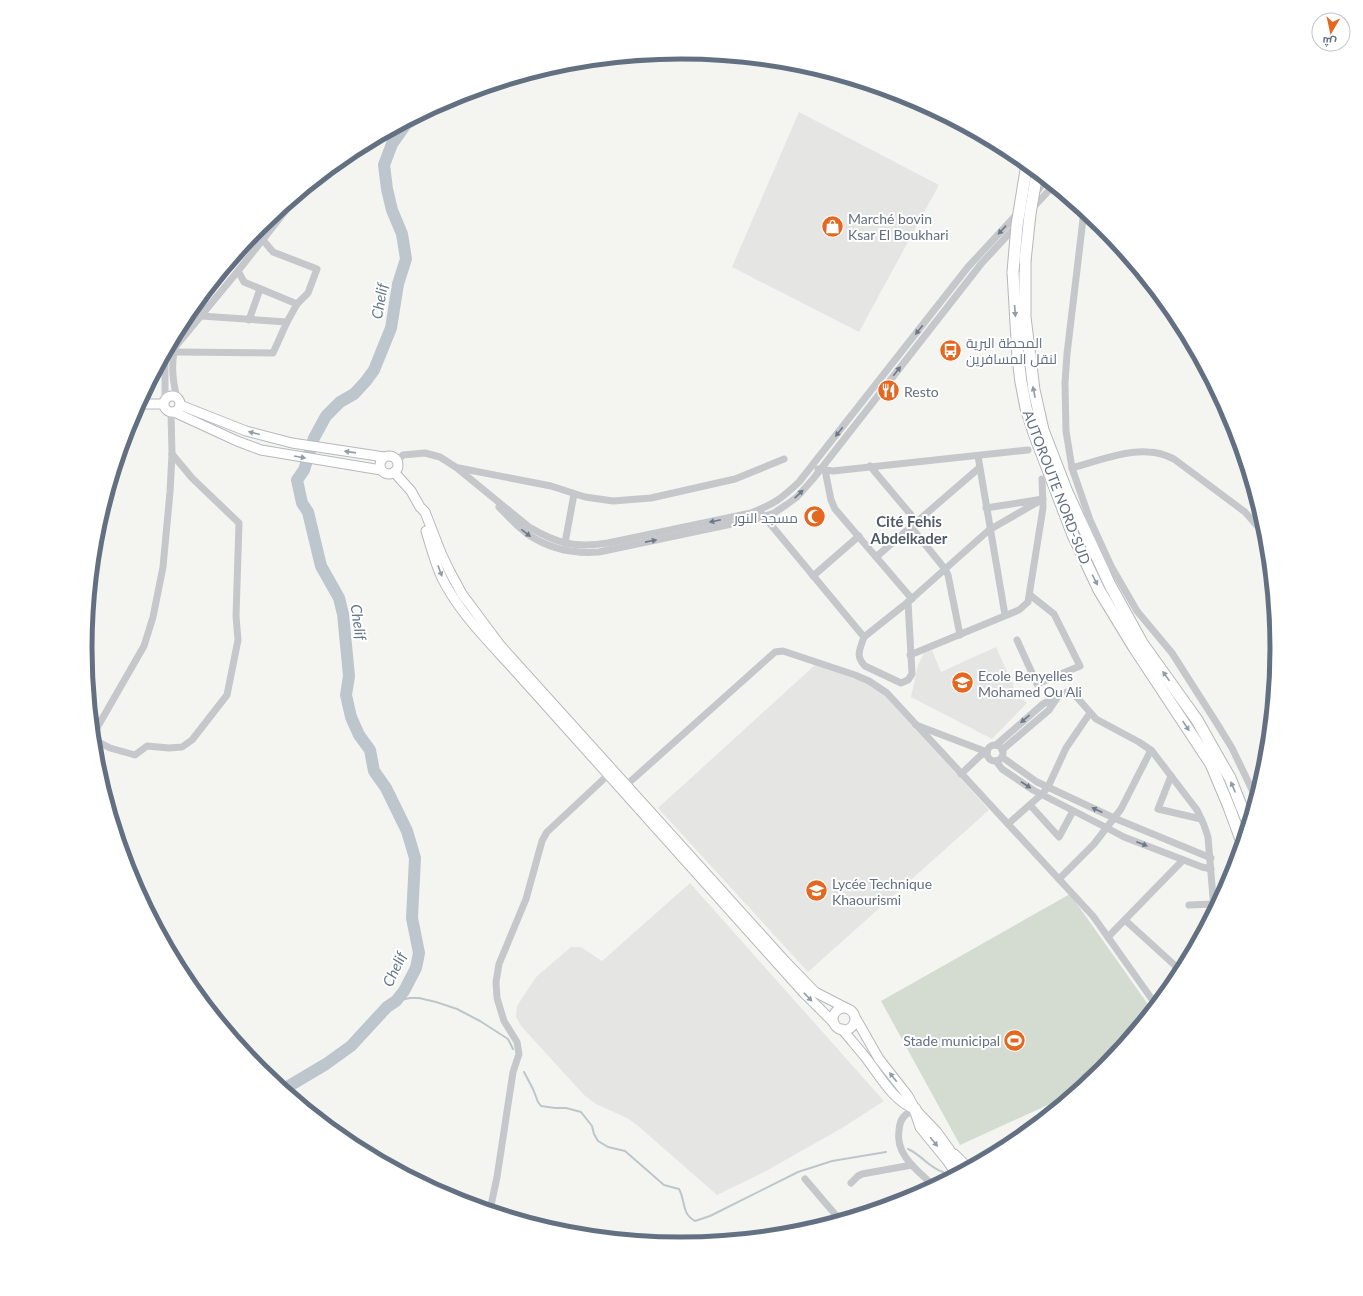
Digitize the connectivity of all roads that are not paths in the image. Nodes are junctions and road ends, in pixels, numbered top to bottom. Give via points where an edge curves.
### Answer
1 (1026, 171) edge
2 (1036, 178) edge
3 (1043, 183) edge
4 (1050, 189) edge
5 (282, 216) edge
6 (1083, 218) edge
7 (263, 240) junction
8 (238, 271) junction
9 (260, 289) junction
10 (297, 304) junction
11 (201, 316) junction
12 (249, 320) junction
13 (287, 322) junction
14 (174, 352) junction
15 (165, 365) edge
16 (178, 401) junction
17 (164, 402) junction
18 (146, 403) edge
19 (173, 413) junction
20 (1028, 450) dead end
21 (172, 454) junction
22 (978, 456) junction
23 (384, 457) junction
24 (784, 459) dead end
25 (397, 461) junction
26 (812, 466) junction
27 (870, 466) junction
28 (457, 468) junction
29 (979, 468) junction
30 (1072, 468) junction
31 (381, 470) junction
32 (823, 470) junction
33 (394, 472) junction
34 (1042, 479) dead end
35 (574, 494) junction
36 (1043, 499) junction
37 (420, 507) junction
38 (986, 508) junction
39 (759, 510) junction
40 (764, 517) junction
41 (914, 524) junction
42 (1257, 525) edge
43 (990, 530) junction
44 (858, 536) junction
45 (565, 543) junction
46 (876, 557) junction
47 (945, 569) junction
48 (813, 576) junction
49 (1030, 595) junction
50 (910, 600) junction
51 (1005, 615) junction
52 (960, 635) junction
53 (864, 637) junction
54 (1017, 640) dead end
55 (910, 655) junction
56 (1090, 713) junction
57 (915, 724) junction
58 (98, 726) edge
59 (101, 743) edge
60 (1151, 750) junction
61 (987, 752) junction
62 (999, 753) junction
63 (961, 774) junction
64 (608, 775) junction
65 (1171, 776) junction
66 (624, 787) junction
67 (1048, 787) junction
68 (1252, 790) edge
69 (1042, 794) junction
70 (1030, 805) junction
71 (1073, 811) junction
72 (1245, 817) edge
73 (1114, 818) junction
74 (1201, 819) junction
75 (1008, 824) junction
76 (1107, 828) junction
77 (1240, 835) edge
78 (1211, 858) junction
79 (1183, 860) junction
80 (1211, 869) junction
81 (1059, 879) junction
82 (1214, 901) edge
83 (1189, 905) dead end
84 (1211, 907) edge
85 (1125, 920) junction
86 (1108, 937) junction
87 (1176, 967) edge
88 (1153, 1001) edge
89 (846, 1008) junction
90 (854, 1017) junction
91 (834, 1023) junction
92 (842, 1029) junction
93 (915, 1109) junction
94 (954, 1155) junction
95 (912, 1165) junction
96 (964, 1165) edge
97 (961, 1166) edge
98 (954, 1169) edge
99 (805, 1179) dead end
100 (930, 1182) edge
101 (851, 1183) dead end
102 (491, 1206) edge
103 (837, 1216) edge

1 -> 77 highway, AUTOROUTE NORD-SUD, bridge via 1013,272 1020,382 1034,433 1073,535 1099,590 1210,764
72 -> 2 highway, AUTOROUTE NORD-SUD, bridge via 1230,778 1197,720 1142,643 1110,585 1067,492 1044,430 1034,390 1025,316 1025,261
3 -> 26 street via 968,267
32 -> 4 street via 981,264
5 - 7 street
6 - 30 street via 1065,384 1066,431
7 - 8 street
7 - 10 street via 273,252 316,269 308,293
8 - 9 street via 244,282
8 - 11 street
9 - 10 street
9 - 12 street
10 - 13 street
11 - 12 street
11 - 14 street
12 - 13 street
13 - 14 street via 273,354
14 - 16 street
15 - 17 street
16 - 17 main road via 170,396
16 - 19 main road via 179,409
23 -> 16 main road via 292,443 246,431
17 - 18 main road
17 - 19 main road via 165,410
19 - 21 street
19 -> 31 main road via 261,450
20 - 22 street
21 - 58 street via 163,567 153,617 144,646
21 - 59 street via 192,478 239,523 236,616 238,640 227,695 192,740 182,746 148,746 135,755
22 - 27 street
22 - 29 street
23 - 25 main road via 393,457
23 - 31 main road via 379,464
24 - 35 street via 735,479 651,498 613,501
25 - 28 street via 403,454 425,453 440,457
25 - 33 main road
26 - 32 street
26 - 39 street via 786,494
27 - 32 street
27 - 41 street
28 - 35 street via 552,486
28 -> 40 street via 528,535 570,552 599,552
28 - 45 street via 529,527
29 - 38 street
29 - 41 street
30 - 42 street via 1134,452 1162,454 1174,459 1246,512
30 - 68 street via 1090,520 1111,566 1138,611 1172,653 1216,722
31 - 33 main road via 386,474
40 -> 32 street via 797,497
32 - 44 street via 833,505
33 - 37 main road via 411,491
34 - 36 street
35 - 45 street
36 - 38 street
36 - 43 street
36 - 49 street
37 -> 64 main road via 420,515 442,577 460,606 513,670
37 - 66 main road via 425,512 450,572 478,617
38 - 43 street
39 - 40 street
39 -> 45 street via 608,543 589,546
40 - 48 street
41 - 46 street
41 - 47 street
43 - 47 street
43 - 51 street
44 - 46 street
44 - 48 street
46 - 50 street
47 - 50 street
47 - 52 street
48 - 53 street
49 - 51 street via 1028,602 1019,610
49 - 54 street via 1054,614 1080,666 1037,684
50 - 53 street
50 - 55 street
51 - 52 street
52 - 55 street
53 - 55 street via 859,655 865,666 901,683 908,680 912,674
56 - 60 street via 1096,719
56 - 62 street via 1074,694 1067,692 1043,704
56 - 67 street via 1066,748
57 - 61 street
57 - 63 street
57 - 66 street via 887,693 869,681 778,651
60 - 65 street
60 - 73 street
61 - 62 street via 990,746
61 - 62 street via 989,759
61 - 63 street
62 - 67 street via 1037,782
62 -> 69 street via 1002,769
63 - 75 street
64 - 66 main road
64 - 102 street via 547,832 526,899 499,964 497,998 504,1020 517,1042 519,1054 512,1079
65 - 74 street
65 - 74 street via 1158,809
66 - 89 main road via 804,982 824,997
66 -> 91 main road via 803,992
67 - 69 street
73 -> 67 street
69 - 70 street
69 - 71 street
70 - 71 street via 1059,837
70 - 75 street
71 - 76 street
73 - 76 street
73 - 78 street
74 - 78 street via 1208,837
75 - 81 street
76 -> 79 street
76 - 81 street
78 - 80 street
79 - 80 street
79 - 85 street
80 - 82 street
81 - 86 street via 1093,916
83 - 84 street
85 - 86 street
85 - 87 street
86 - 88 street
89 - 90 main road via 852,1011
89 - 91 main road via 839,1009 834,1014
90 - 92 main road via 851,1027
93 -> 90 main road
91 - 92 main road
92 - 93 main road via 897,1098
93 - 94 main road via 936,1130
93 - 95 street via 902,1118 898,1135 902,1154
93 -> 98 highway via 921,1127
94 - 96 highway
94 - 97 main road
95 - 100 street
95 - 101 street via 862,1174
99 - 103 street

